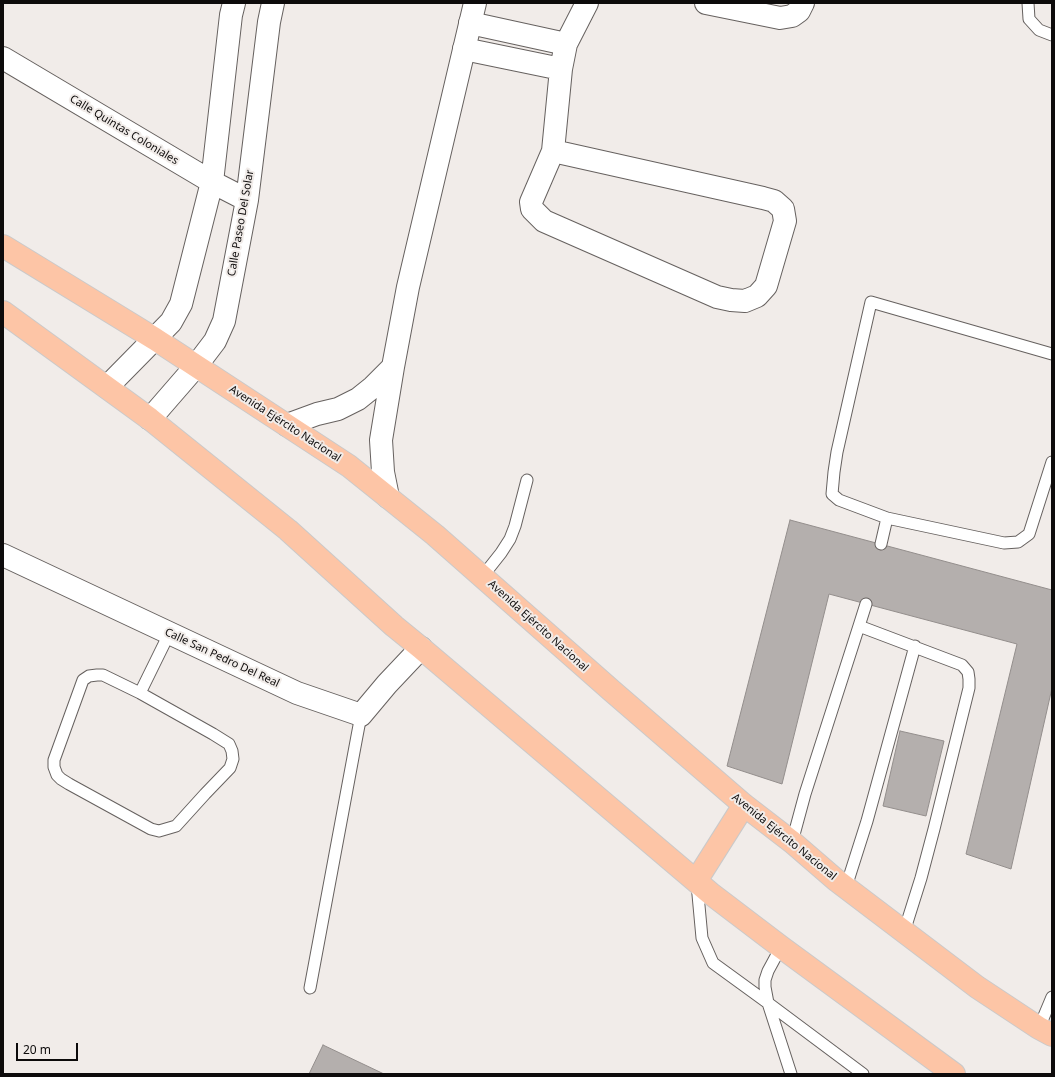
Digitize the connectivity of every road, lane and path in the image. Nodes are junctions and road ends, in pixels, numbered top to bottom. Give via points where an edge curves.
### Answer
1 (234, 3) edge
2 (273, 3) edge
3 (587, 3) edge
4 (706, 3) edge
5 (803, 3) edge
6 (1028, 3) edge
7 (472, 13) edge
8 (1052, 35) edge
9 (566, 44) junction
10 (464, 50) junction
11 (3, 58) edge
12 (561, 69) junction
13 (553, 151) junction
14 (212, 182) junction
15 (247, 200) junction
16 (3, 246) edge
17 (3, 312) edge
18 (155, 339) junction
19 (1052, 354) edge
20 (196, 366) junction
21 (393, 367) junction
22 (107, 387) junction
23 (150, 419) junction
24 (287, 425) junction
25 (1052, 462) edge
26 (527, 480) dead end
27 (388, 497) junction
28 (887, 518) junction
29 (881, 544) dead end
30 (3, 555) edge
31 (482, 577) junction
32 (866, 604) dead end
33 (859, 626) junction
34 (169, 634) junction
35 (915, 646) junction
36 (421, 648) junction
37 (140, 692) junction
38 (361, 715) junction
39 (744, 804) junction
40 (792, 842) junction
41 (696, 881) junction
42 (846, 887) junction
43 (904, 932) junction
44 (781, 947) junction
45 (310, 988) dead end
46 (1052, 997) edge
47 (768, 1003) junction
48 (1050, 1008) edge
49 (1045, 1032) edge
50 (791, 1074) edge
51 (863, 1074) edge
52 (954, 1074) edge

1 - 14 street
2 - 15 street, Calle Paseo Del Solar
3 - 9 street
4 - 5 street via 780,18 792,16
6 - 8 lane via 1030,19 1039,30
7 - 9 street
7 - 10 street
9 - 12 street
10 - 12 street
10 - 21 street via 408,287
11 - 14 street, Calle Quintas Coloniales
12 - 13 street
13 - 13 street via 774,201 783,209 786,221 766,286 757,296 744,301 717,297 544,221 532,209 531,202
14 - 15 street, Calle Quintas Coloniales
14 - 18 street via 181,304 171,322
15 - 20 street, Calle Paseo Del Solar via 224,321 215,340
16 - 18 main road, Avenida Ejército Nacional
17 - 22 main road
18 - 20 main road, Avenida Ejército Nacional
18 - 22 street
19 - 28 lane via 871,302 837,452 832,494 839,500
20 - 23 street, Calle Paseo Del Solar
20 - 24 main road, Avenida Ejército Nacional
21 - 24 street via 358,399 338,409
21 - 27 street via 381,440
22 - 23 main road
23 - 36 main road via 288,530
24 - 27 main road, Avenida Ejército Nacional via 349,466
25 - 28 lane via 1029,534 1018,542 1004,543
26 - 31 lane via 510,539
27 - 31 main road, Avenida Ejército Nacional
28 - 29 lane
30 - 34 street, Calle San Pedro Del Real
31 - 39 main road, Avenida Ejército Nacional
32 - 33 lane
33 - 35 lane
33 - 40 lane
34 - 37 lane
34 - 38 street, Calle San Pedro Del Real via 296,693
35 - 42 lane
35 - 43 lane via 962,665 970,679 934,829
36 - 38 street
36 - 41 main road
37 - 37 lane via 103,674 89,676 83,680 54,760 54,767 57,775 69,784 159,831 176,826 230,768 232,751 229,744
38 - 45 lane
39 - 40 main road, Avenida Ejército Nacional
39 - 41 main road
40 - 42 main road, Avenida Ejército Nacional
41 - 44 main road
41 - 47 lane via 702,938 713,963
42 - 43 main road, Avenida Ejército Nacional
43 - 49 main road, Avenida Ejército Nacional via 977,987
44 - 47 lane via 765,980
44 - 52 main road
46 - 48 lane
47 - 50 lane
47 - 51 lane
48 - 49 lane

